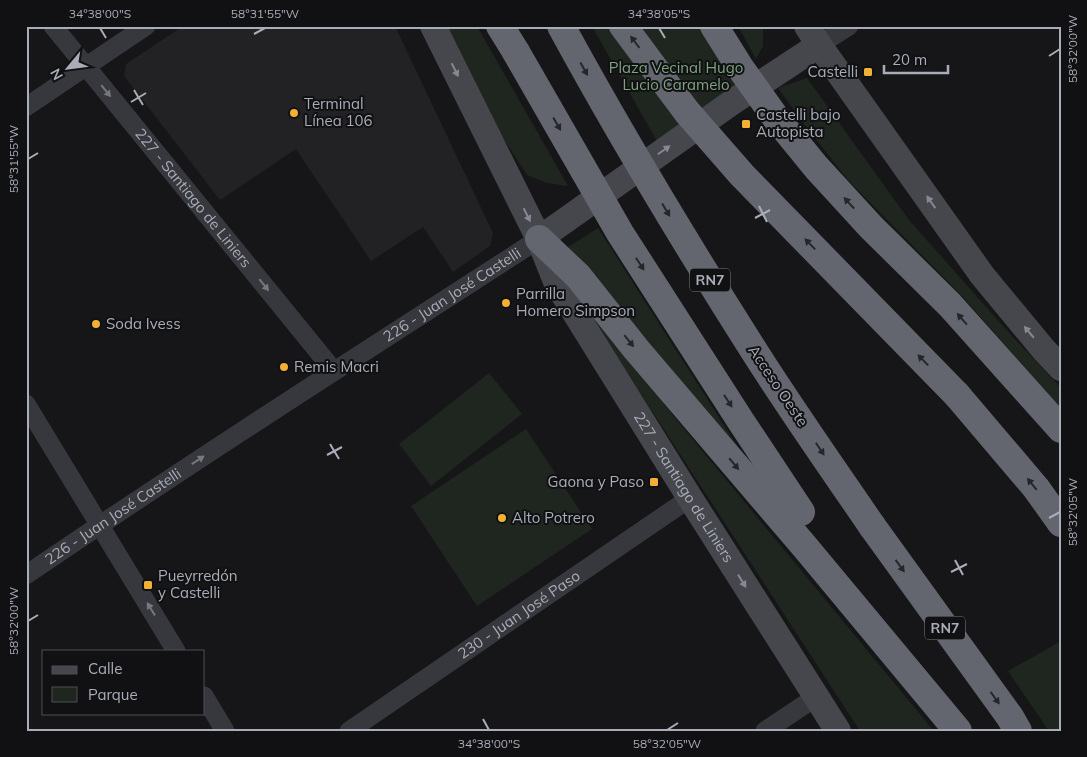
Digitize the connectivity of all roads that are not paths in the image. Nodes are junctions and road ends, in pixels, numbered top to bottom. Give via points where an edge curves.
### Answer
1 (53, 26) edge
2 (146, 26) edge
3 (433, 26) edge
4 (500, 26) edge
5 (504, 26) edge
6 (561, 26) edge
7 (623, 26) edge
8 (714, 26) edge
9 (849, 26) edge
10 (813, 36) edge
11 (516, 52) junction
12 (86, 67) junction
13 (26, 107) edge
14 (699, 126) junction
15 (539, 239) junction
16 (1061, 368) edge
17 (334, 371) junction
18 (26, 404) edge
19 (1041, 408) junction
20 (1061, 429) edge
21 (1061, 437) edge
22 (690, 498) junction
23 (1061, 523) edge
24 (99, 526) junction
25 (26, 575) edge
26 (175, 650) edge
27 (816, 697) junction
28 (205, 698) edge
29 (226, 731) edge
30 (349, 731) edge
31 (765, 731) edge
32 (838, 731) edge
33 (958, 731) edge
34 (1018, 731) edge

1 - 12 street, 227 - Santiago de Liniers
2 - 12 street
3 -> 15 main road, 227 - Santiago de Liniers
4 - 11 highway
5 - 11 highway
6 -> 34 highway, Acceso Oeste / RN7, bridge via 676,226 757,356 872,526
14 -> 7 highway, bridge
19 -> 8 highway, bridge via 950,305 816,168 738,66
9 - 10 street, 226 - Juan José Castelli
10 - 14 main road, 226 - Juan José Castelli
16 -> 10 main road via 982,275
11 -> 33 highway, bridge via 620,234 742,423 801,512
12 - 13 street
12 -> 17 street, 227 - Santiago de Liniers
15 -> 14 main road, 226 - Juan José Castelli
23 -> 14 highway, bridge via 1036,488 957,395 742,175
15 - 17 street, 226 - Juan José Castelli
15 - 22 main road, 227 - Santiago de Liniers via 557,284
15 -> 33 highway via 578,276
24 -> 17 street, 226 - Juan José Castelli
18 - 24 street
19 - 20 highway
19 - 21 highway
22 -> 27 main road, 227 - Santiago de Liniers
22 - 30 street, 230 - Juan José Paso
24 - 25 street, 226 - Juan José Castelli
26 -> 24 street
27 - 31 street
27 - 32 main road, 227 - Santiago de Liniers
28 - 29 street

